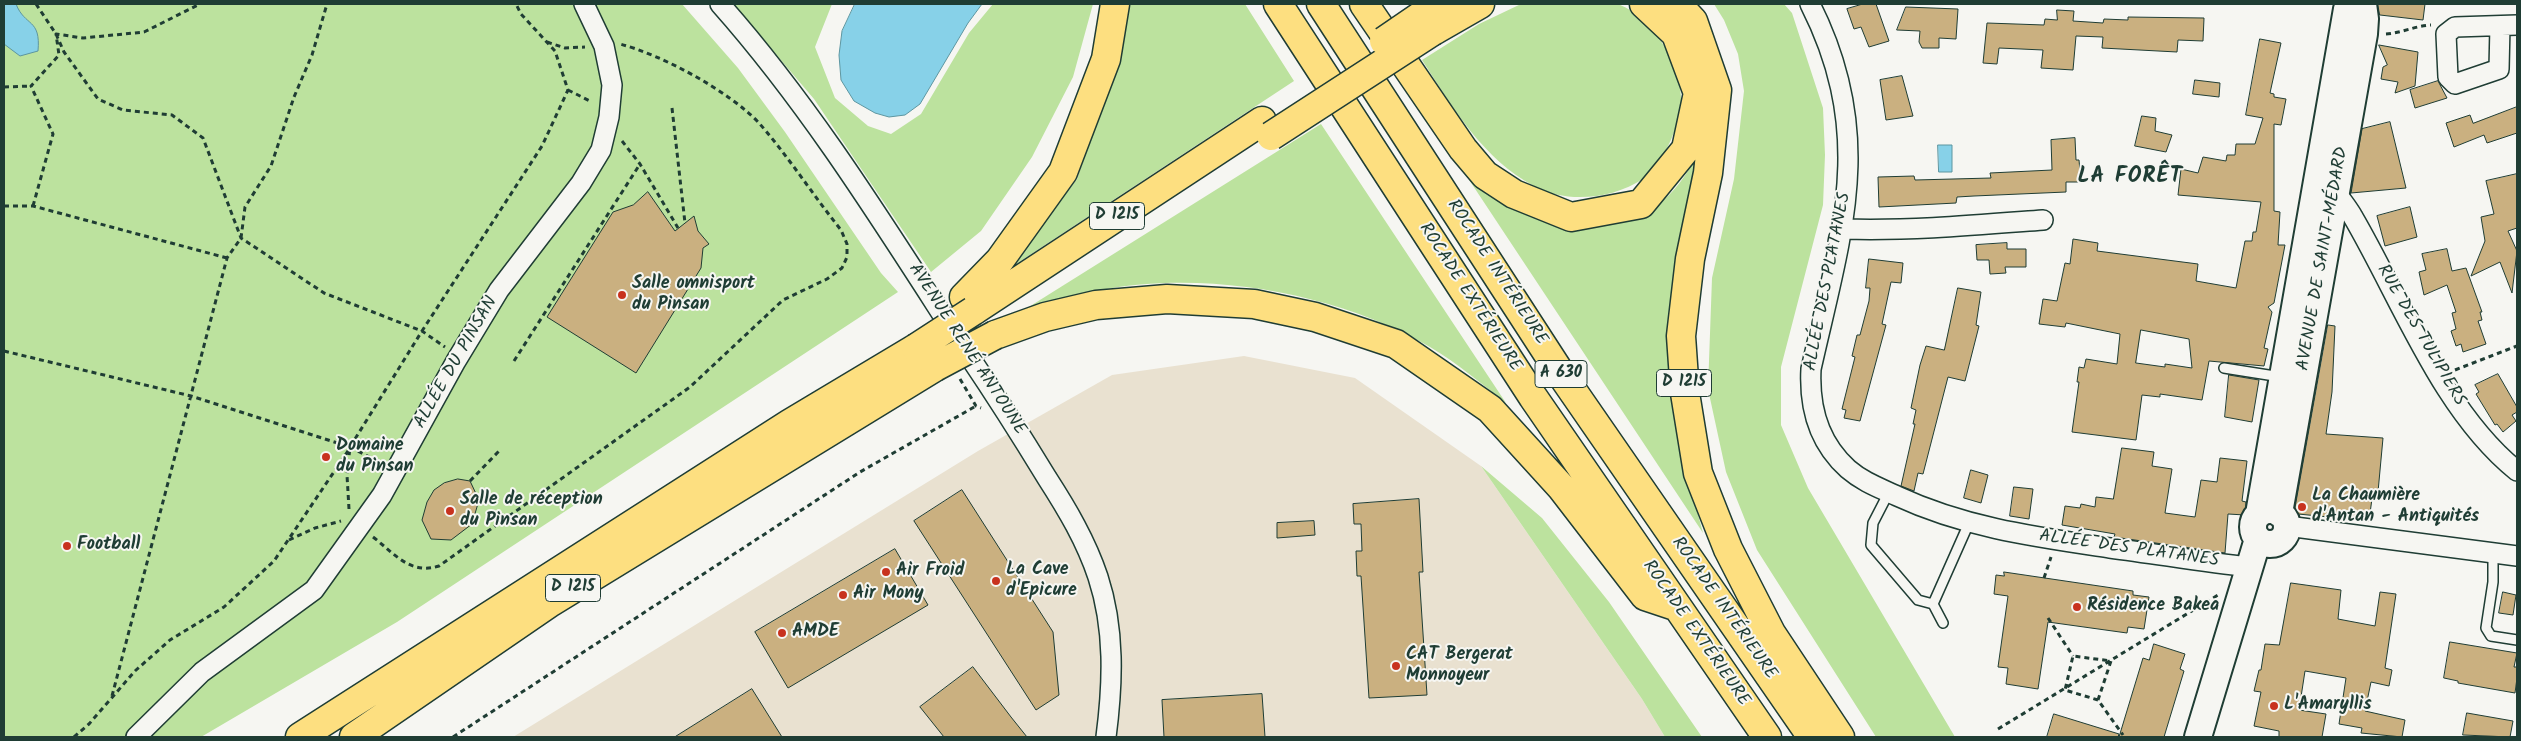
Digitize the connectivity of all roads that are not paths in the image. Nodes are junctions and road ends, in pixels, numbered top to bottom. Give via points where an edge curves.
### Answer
1 (584, 4) edge
2 (720, 4) edge
3 (1115, 4) edge
4 (1278, 4) edge
5 (1322, 4) edge
6 (1364, 4) edge
7 (1480, 4) edge
8 (1644, 4) edge
9 (1677, 4) edge
10 (1810, 4) edge
11 (2353, 5) edge
12 (1432, 17) edge
13 (2509, 26) edge
14 (2340, 48) junction
15 (2331, 161) dead end
16 (2336, 192) junction
17 (2043, 220) dead end
18 (1844, 228) junction
19 (979, 316) junction
20 (2302, 324) dead end
21 (929, 357) junction
22 (2224, 368) dead end
23 (2283, 377) junction
24 (2517, 471) edge
25 (2265, 480) junction
26 (1889, 492) junction
27 (1969, 523) junction
28 (2271, 527) junction
29 (2493, 553) junction
30 (2517, 556) edge
31 (2249, 567) junction
32 (1933, 604) junction
33 (1675, 606) junction
34 (1943, 623) dead end
35 (2517, 640) edge
36 (2205, 736) edge
37 (136, 737) edge
38 (300, 737) edge
39 (354, 737) edge
40 (1106, 737) edge
41 (1767, 737) edge
42 (1812, 737) edge
43 (1840, 737) edge

1 - 37 street, ALLÉE DU PINSAN via 603,43 612,86 601,150 581,183 499,290 382,495 356,523 314,590 202,672
2 - 40 street, AVENUE RENÉ ANTOUNE via 804,109 877,215 1023,438 1075,524 1098,577 1110,632 1112,691
3 - 19 highway, D 1215 via 1106,58 1063,172 1000,260
4 - 33 highway, ROCADE EXTÉRIEURE / A 630 via 1533,397
5 - 42 highway, ROCADE INTÉRIEURE / A 630 via 1561,374
6 - 8 highway via 1463,149 1485,175 1514,194 1571,217 1641,204 1686,149 1698,93 1676,34
7 - 12 highway
9 - 43 highway, D 1215 via 1693,20 1717,90 1708,174 1690,259 1681,336 1685,393 1698,473 1728,549 1771,633
10 - 18 street, ALLÉE DES PLATANES via 1829,47 1844,104 1849,166
11 - 14 main road, AVENUE DE SAINT-MÉDARD
11 - 16 main road, AVENUE DE SAINT-MÉDARD via 2366,19
12 - 19 highway, D 1215, bridge
13 - 13 street via 2455,27 2446,34 2448,77 2455,84 2499,70
14 - 15 lane, AVENUE DE SAINT-MÉDARD via 2339,113
14 - 23 main road, AVENUE DE SAINT-MÉDARD
16 - 24 street, RUE DES TULIPIERS via 2352,215 2439,375 2484,439
16 - 28 main road, AVENUE DE SAINT-MÉDARD
17 - 18 street via 1878,230
18 - 26 street, ALLÉE DES PLATANES via 1811,369 1811,400 1819,429 1836,456 1860,478
19 - 21 highway, D 1215
19 - 21 highway, bridge
19 - 33 highway via 1045,317 1096,305 1167,298 1254,304 1315,317 1396,344 1490,409 1561,487 1645,596
20 - 25 lane, AVENUE DE SAINT-MÉDARD via 2287,410
21 - 38 highway, D 1215 via 789,424
21 - 39 highway, D 1215 via 799,449 551,602
22 - 23 lane
23 - 25 main road, AVENUE DE SAINT-MÉDARD
25 - 28 main road, AVENUE DE SAINT-MÉDARD
26 - 27 street, ALLÉE DES PLATANES
26 - 32 lane via 1873,523 1871,546 1918,600
27 - 31 street, ALLÉE DES PLATANES via 2020,535
27 - 32 lane
28 - 29 street
28 - 31 main road, AVENUE DE SAINT-MÉDARD
28 - 36 main road, AVENUE DE SAINT-MÉDARD
29 - 30 street
29 - 35 lane via 2493,582 2486,628 2491,636
31 - 36 main road, AVENUE DE SAINT-MÉDARD
32 - 34 lane
33 - 41 highway, ROCADE EXTÉRIEURE / A 630

